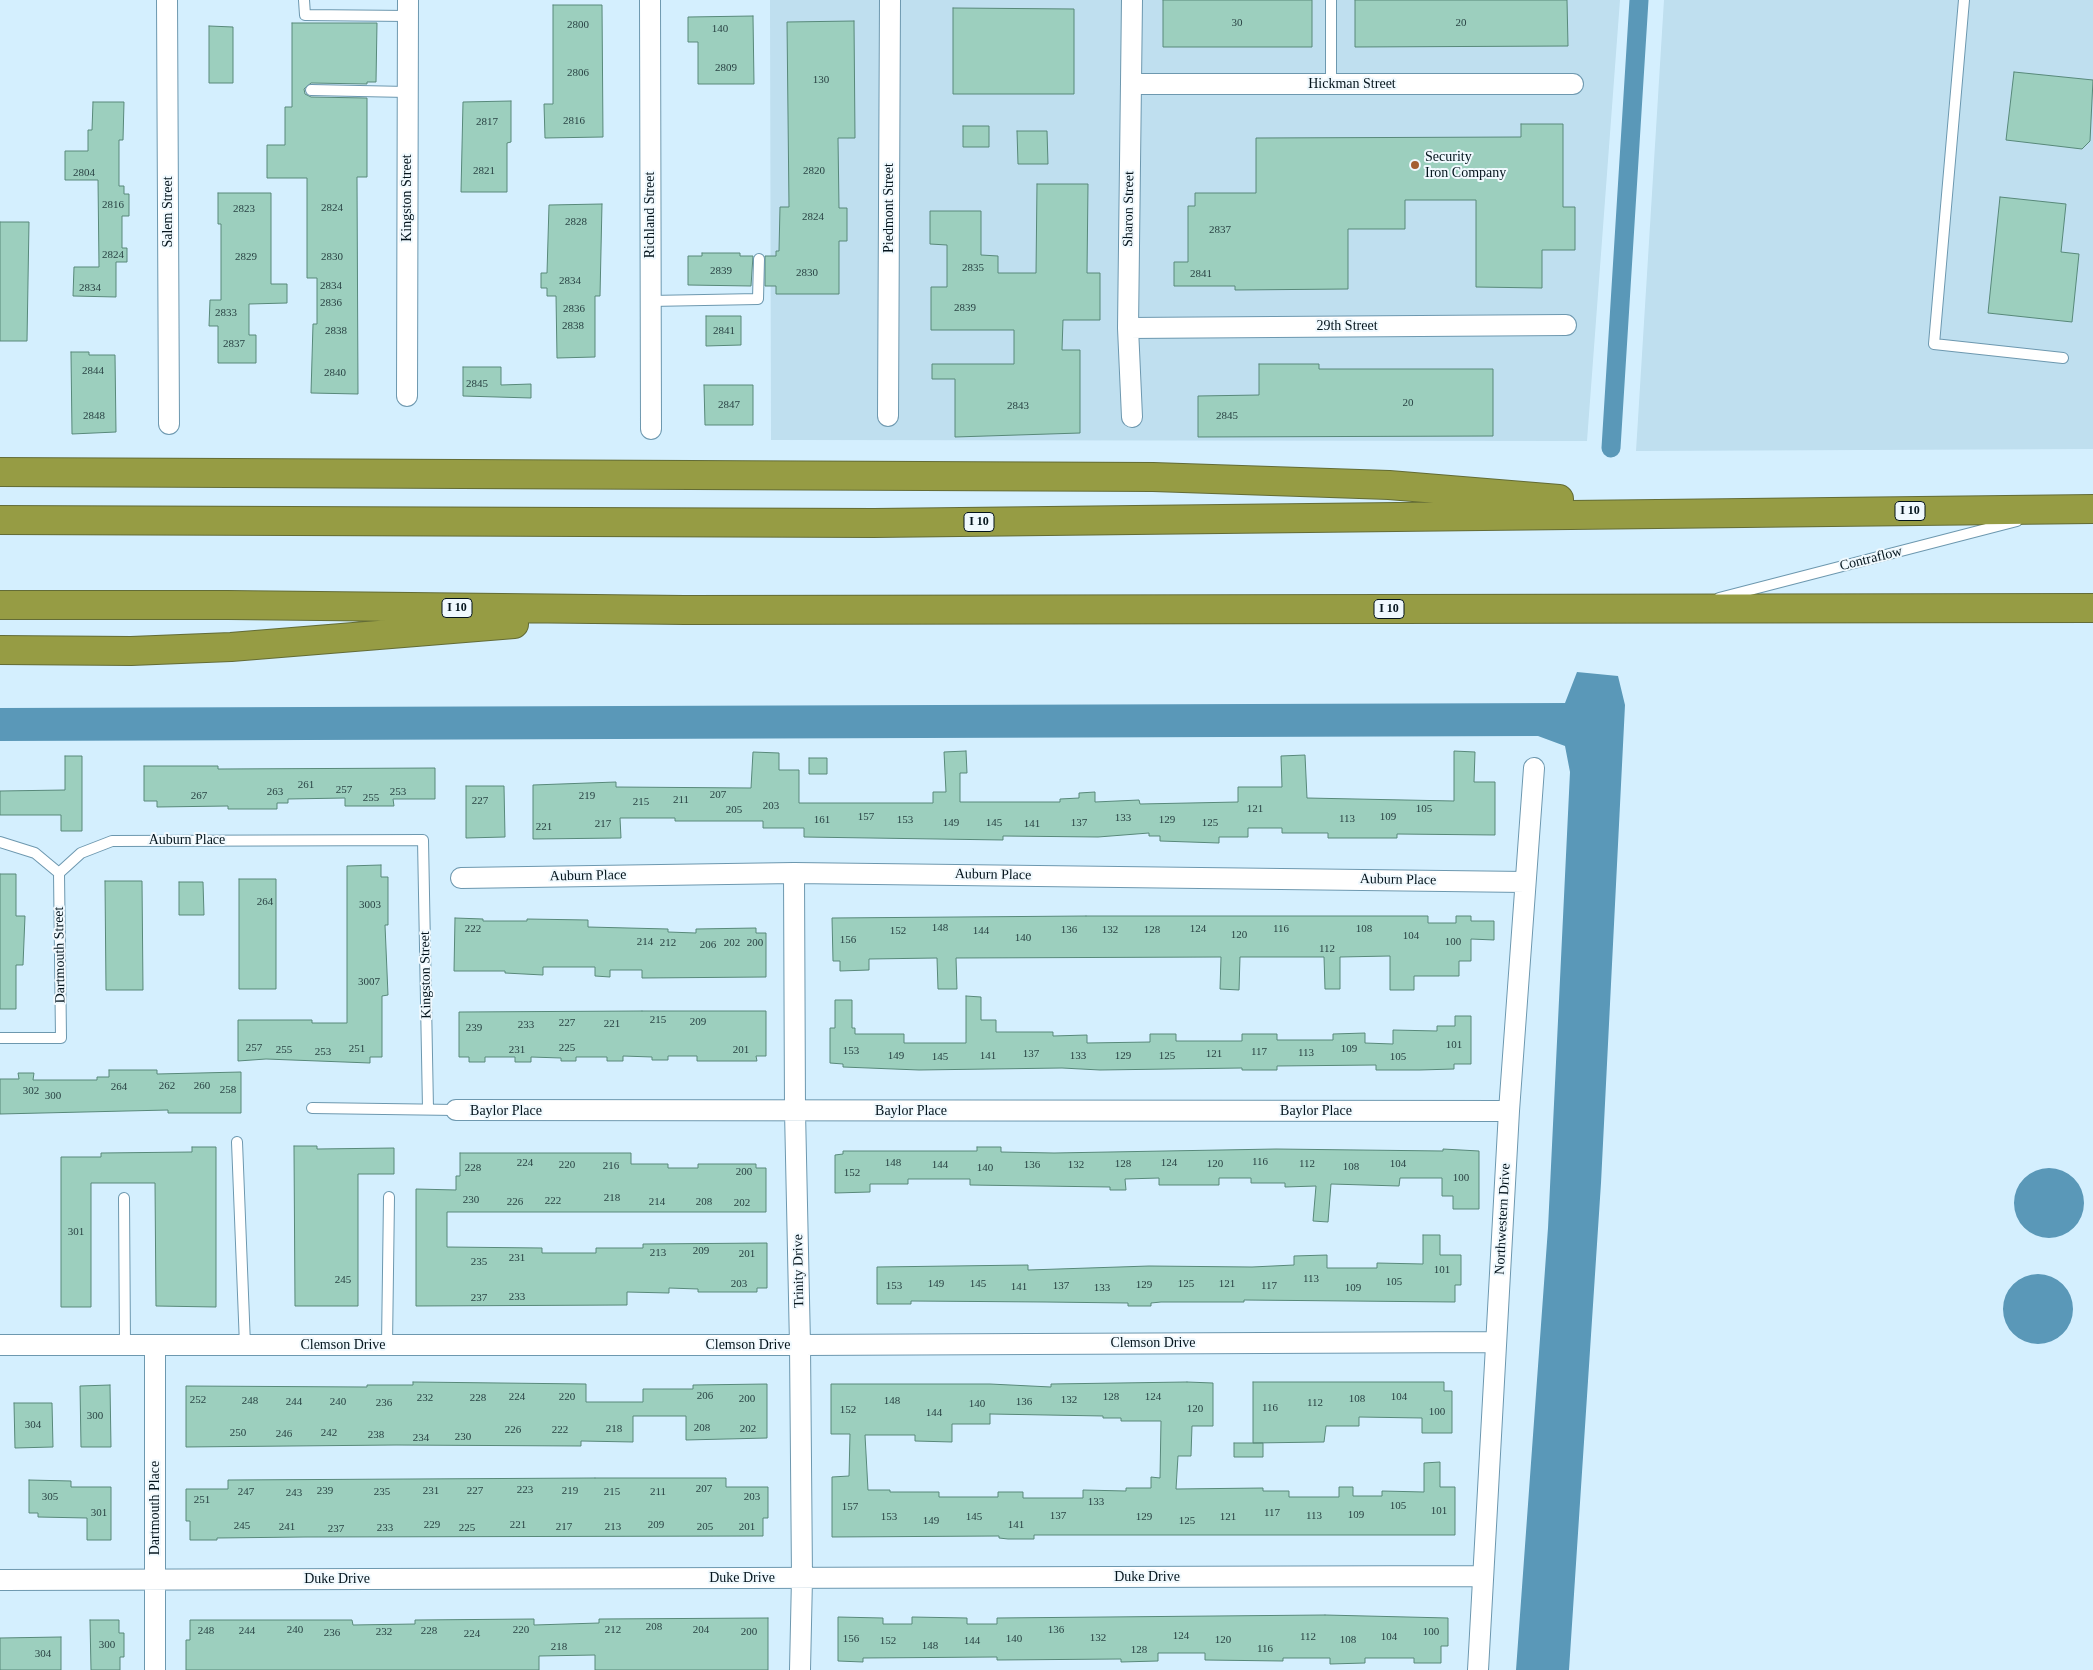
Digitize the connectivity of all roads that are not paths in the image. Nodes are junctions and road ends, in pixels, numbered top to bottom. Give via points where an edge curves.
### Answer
1 (167, 0) edge
2 (304, 0) edge
3 (650, 0) edge
4 (890, 0) edge
5 (1132, 0) edge
6 (1331, 0) edge
7 (1964, 0) edge
8 (408, 8) edge
9 (1131, 84) junction
10 (1331, 84) junction
11 (1573, 84) dead end
12 (311, 90) dead end
13 (407, 92) junction
14 (759, 259) dead end
15 (650, 301) junction
16 (1566, 325) dead end
17 (1128, 328) junction
18 (2063, 358) dead end
19 (407, 396) dead end
20 (888, 416) dead end
21 (1132, 418) dead end
22 (169, 424) dead end
23 (651, 429) dead end
24 (0, 472) edge
25 (2062, 509) junction
26 (2093, 509) edge
27 (1728, 512) junction
28 (0, 520) edge
29 (0, 605) edge
30 (1679, 608) junction
31 (2093, 608) edge
32 (685, 610) junction
33 (0, 650) edge
34 (1534, 768) dead end
35 (423, 840) joint
36 (0, 842) edge
37 (794, 872) junction
38 (59, 873) junction
39 (461, 878) dead end
40 (1526, 882) junction
41 (0, 1038) edge
42 (312, 1108) dead end
43 (428, 1109) junction
44 (456, 1110) joint
45 (795, 1111) junction
46 (1509, 1111) junction
47 (237, 1142) dead end
48 (389, 1197) dead end
49 (124, 1198) dead end
50 (1495, 1342) junction
51 (0, 1345) edge
52 (155, 1345) junction
53 (245, 1345) junction
54 (387, 1345) junction
55 (800, 1345) junction
56 (125, 1346) junction
57 (1483, 1576) junction
58 (802, 1578) junction
59 (0, 1580) edge
60 (156, 1580) junction
61 (155, 1670) edge
62 (800, 1670) edge
63 (1478, 1670) edge

1 - 22 street, Salem Street
2 - 8 lane via 304,15
3 - 15 street, Richland Street
4 - 20 street, Piedmont Street
5 - 9 street, Sharon Street
6 - 10 lane
7 - 18 lane via 1934,344
8 - 13 street, Kingston Street
9 - 10 street, Hickman Street
9 - 17 street, Sharon Street
10 - 11 street, Hickman Street
12 - 13 lane
13 - 19 street, Kingston Street
14 - 15 lane via 758,299
15 - 23 street, Richland Street
16 - 17 street, 29th Street
17 - 21 street, Sharon Street
24 - 27 highway via 1153,477 1389,485
25 - 26 highway, I 10
25 - 27 highway, I 10
25 - 30 lane, Contraflow
27 - 28 highway, I 10 via 874,523
29 - 32 highway, I 10
30 - 31 highway, I 10
30 - 32 highway, I 10
32 - 33 highway via 232,647 130,651
34 - 40 street, Northwestern Drive
35 - 38 lane, Auburn Place via 112,841 81,853
35 - 43 lane, Kingston Street
36 - 38 lane via 35,853
37 - 39 street, Auburn Place
37 - 40 street, Auburn Place
37 - 45 street, Trinity Drive
38 - 41 lane, Dartmouth Street via 61,1038
40 - 46 street, Northwestern Drive
42 - 43 lane, Baylor Place
43 - 44 lane, Baylor Place
44 - 45 street, Baylor Place
45 - 46 street, Baylor Place
45 - 55 street, Trinity Drive
46 - 50 street, Northwestern Drive
47 - 53 lane
48 - 54 lane
49 - 56 lane
50 - 55 street, Clemson Drive
50 - 57 street, Northwestern Drive
51 - 56 street, Clemson Drive
52 - 53 street, Clemson Drive
52 - 56 street, Clemson Drive
52 - 60 street, Dartmouth Place
53 - 54 street, Clemson Drive
54 - 55 street, Clemson Drive
55 - 58 street, Trinity Drive
57 - 58 street, Duke Drive
57 - 63 street, Northwestern Drive
58 - 60 street, Duke Drive
58 - 62 street, Trinity Drive
59 - 60 street, Duke Drive
60 - 61 street, Dartmouth Place

